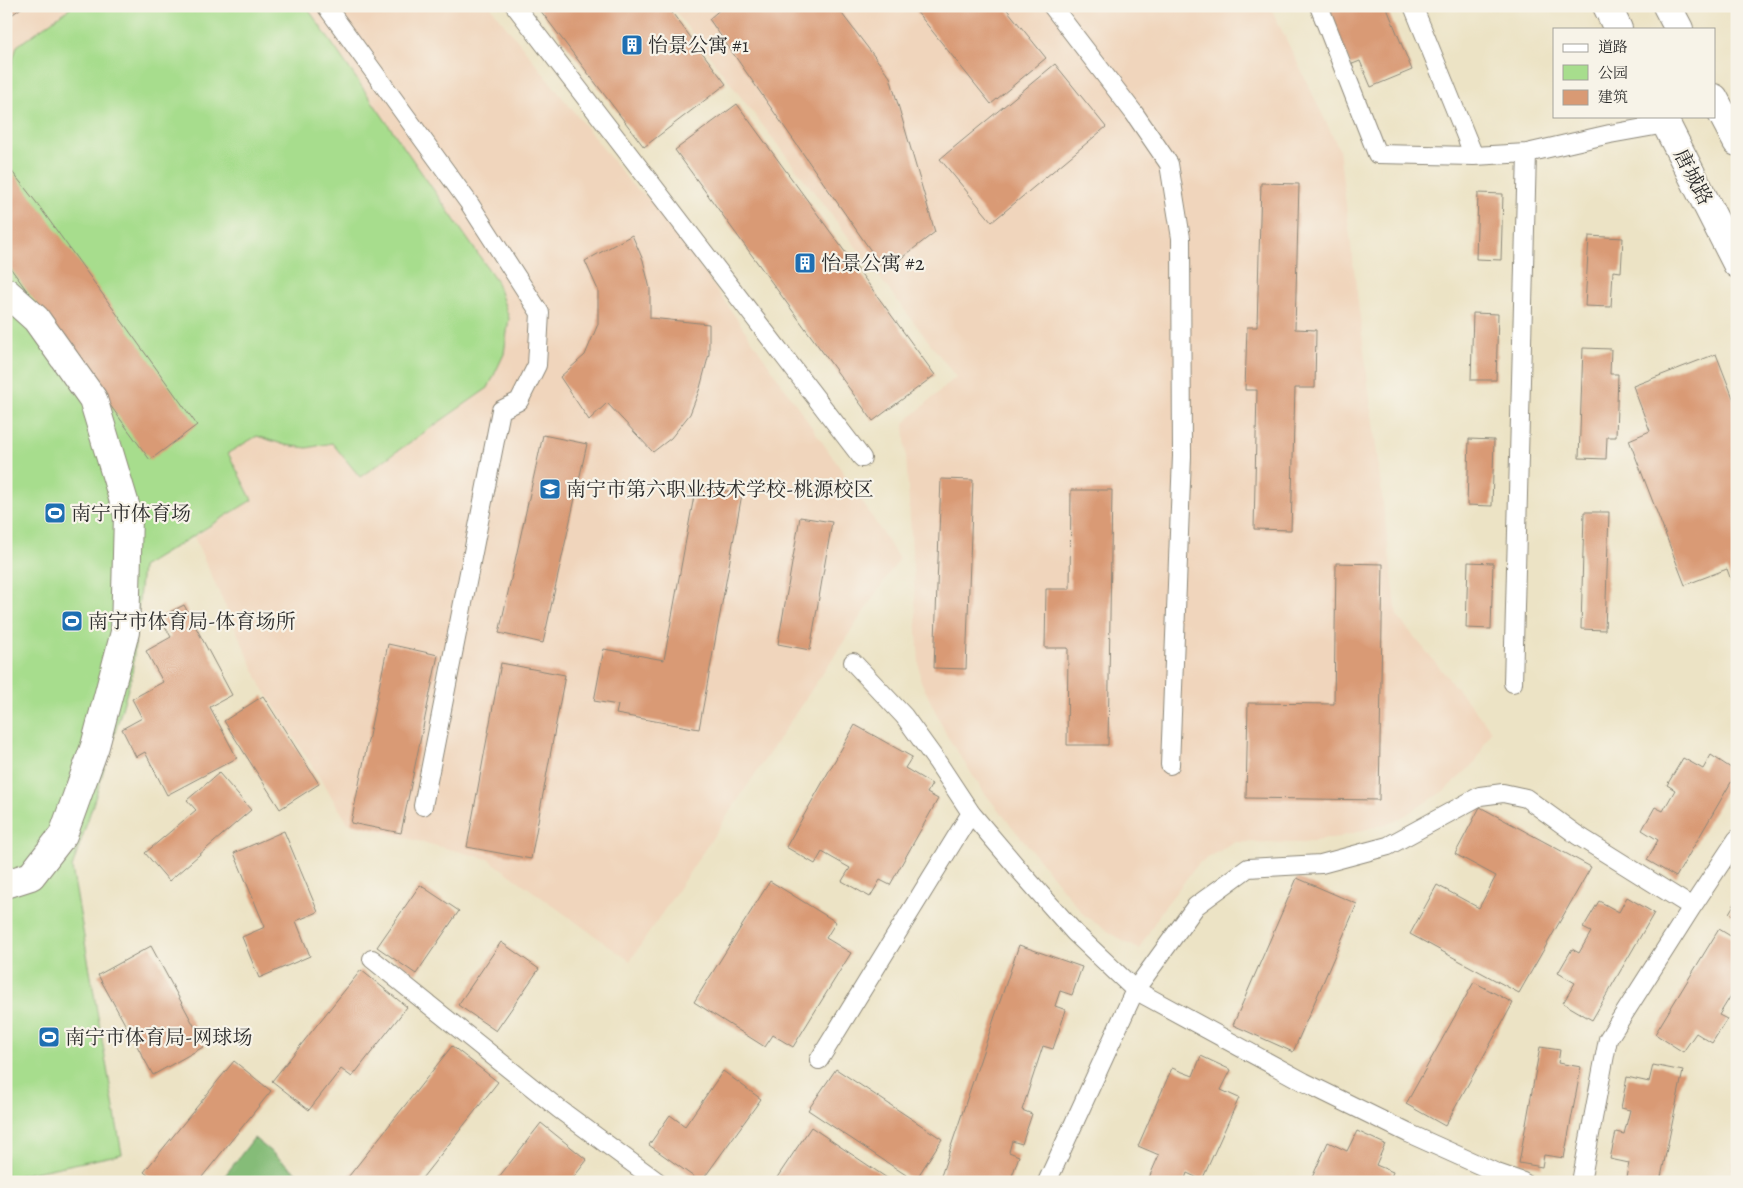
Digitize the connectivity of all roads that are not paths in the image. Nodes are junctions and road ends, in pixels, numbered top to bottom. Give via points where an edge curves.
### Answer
1 (326, 6) edge
2 (515, 6) edge
3 (1052, 6) edge
4 (1319, 6) edge
5 (1412, 6) edge
6 (1607, 6) edge
7 (1667, 6) edge
8 (1618, 28) edge
9 (1678, 28) edge
10 (1716, 102) edge
11 (1664, 120) edge
12 (1737, 142) edge
13 (1527, 153) junction
14 (1474, 156) junction
15 (1737, 264) edge
16 (6, 292) edge
17 (862, 458) dead end
18 (853, 662) dead end
19 (1513, 683) dead end
20 (1170, 764) dead end
21 (423, 806) dead end
22 (971, 813) junction
23 (1737, 839) edge
24 (6, 884) edge
25 (1692, 907) junction
26 (372, 959) dead end
27 (1136, 990) junction
28 (819, 1060) dead end
29 (658, 1182) edge
30 (1047, 1182) edge
31 (1523, 1182) edge
32 (1581, 1182) edge

1 - 21 lane via 469,203 540,313 537,365 519,401 501,410
2 - 17 lane
3 - 20 lane via 1169,164 1181,238 1182,456
4 - 14 lane via 1377,154
5 - 14 lane
6 - 8 street
7 - 9 street
10 - 12 street
11 - 13 lane
11 - 15 street, 唐城路
13 - 14 lane
13 - 19 lane
16 - 24 street via 36,319 93,399 128,515 125,632 96,746 63,835 31,876
18 - 22 lane via 904,716
22 - 27 lane via 1075,934
22 - 28 lane
23 - 25 lane
25 - 27 lane via 1577,835 1526,798 1503,793 1480,796 1388,846 1321,864 1248,868 1196,906
25 - 32 lane via 1608,1039
26 - 29 lane via 559,1109
27 - 30 lane
27 - 31 lane via 1304,1082 1408,1133

